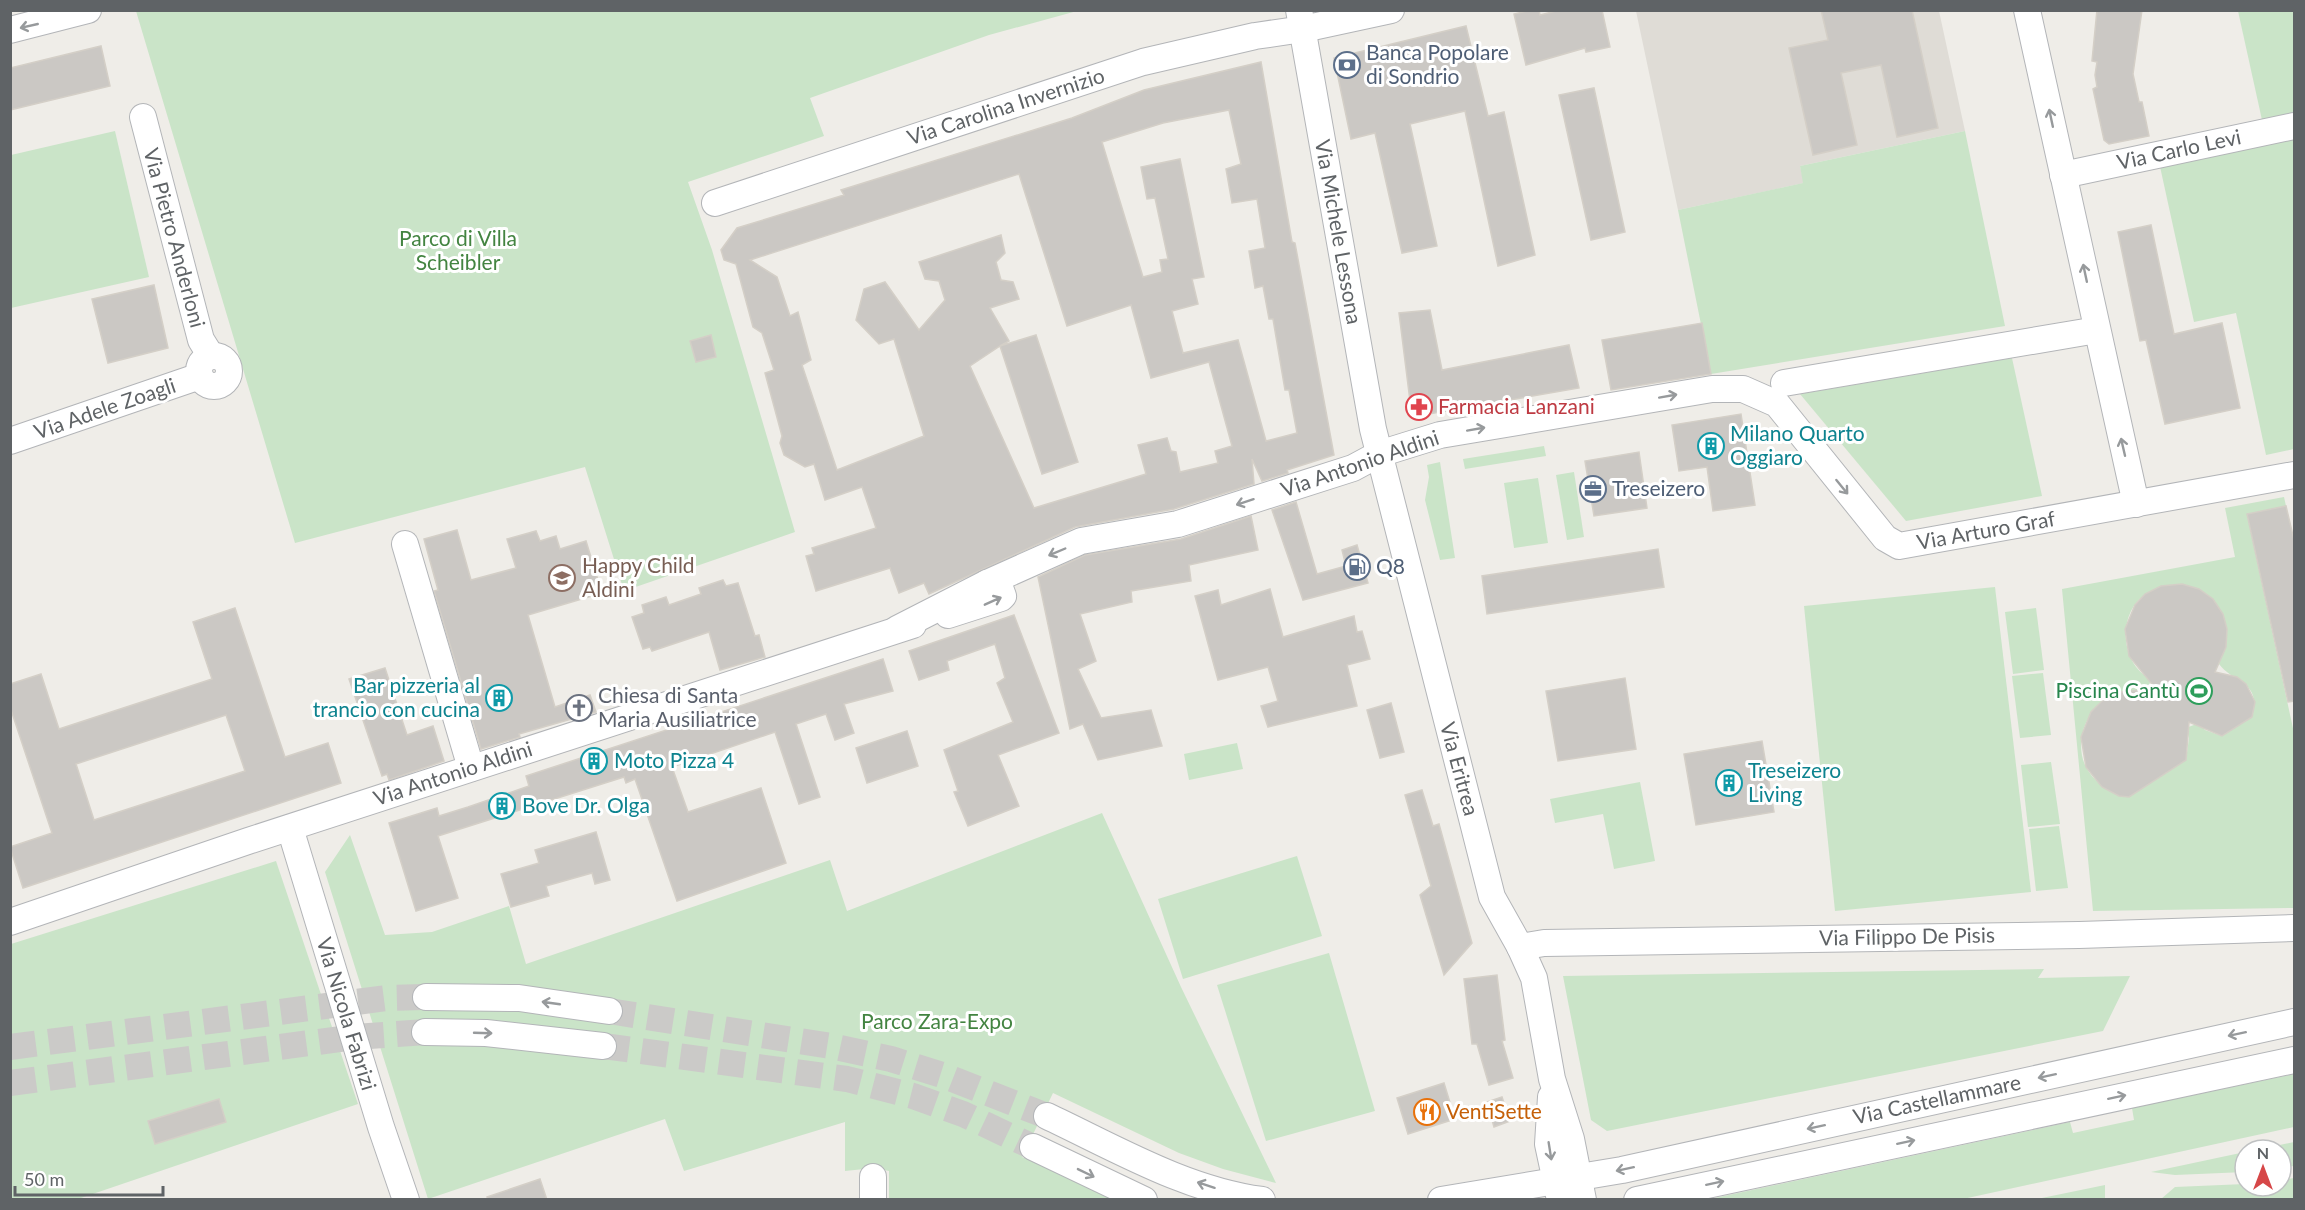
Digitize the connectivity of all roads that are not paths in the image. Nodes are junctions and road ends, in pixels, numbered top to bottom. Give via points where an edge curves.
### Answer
1 (88, 10) edge
2 (2027, 10) edge
3 (1375, 11) edge
4 (1301, 20) edge
5 (10, 30) edge
6 (143, 117) dead end
7 (2295, 126) edge
8 (2063, 175) junction
9 (715, 203) dead end
10 (2097, 330) junction
11 (205, 366) joint
12 (1784, 383) dead end
13 (1743, 389) joint
14 (10, 441) edge
15 (1379, 454) junction
16 (2295, 475) edge
17 (2136, 504) junction
18 (405, 544) dead end
19 (471, 768) junction
20 (290, 828) junction
21 (10, 922) edge
22 (2295, 928) edge
23 (1520, 947) junction
24 (426, 997) tunnel mouth
25 (609, 1011) tunnel mouth
26 (2295, 1022) edge
27 (425, 1032) tunnel mouth
28 (603, 1046) tunnel mouth
29 (2295, 1060) edge
30 (1047, 1116) tunnel mouth
31 (1033, 1147) tunnel mouth
32 (1570, 1189) edge
33 (406, 1200) edge
34 (1144, 1200) edge
35 (1262, 1200) edge
36 (1441, 1200) edge
37 (1637, 1200) edge

1 -> 5 street
8 -> 2 street
3 - 4 street, Via Carolina Invernizio
4 - 9 street, Via Carolina Invernizio via 1255,36 1143,62
4 - 15 street, Via Michele Lessona
6 - 11 street, Via Pietro Anderloni
7 - 8 street, Via Carlo Levi
10 -> 8 street
10 - 12 street
17 -> 10 street
11 - 14 street, Via Adele Zoagli
15 -> 13 street, Via Antonio Aldini via 1440,435 1712,389
13 -> 17 street, Via Arturo Graf via 1777,404 1885,538 1899,546
15 -> 19 street, Via Antonio Aldini via 1353,468 1178,524 1081,541 987,583 897,630
15 - 23 street, Via Eritrea via 1492,897
16 - 17 street, Via Arturo Graf
18 - 19 street
19 - 20 street, Via Antonio Aldini
20 - 21 street, Via Antonio Aldini
20 - 33 street, Via Nicola Fabrizi
22 - 23 street, Via Filippo De Pisis via 1544,943
23 - 32 street, Via Eritrea via 1534,978 1552,1079 1548,1144
25 -> 24 street via 519,998
26 -> 32 street, Via Castellammare
27 -> 28 street via 486,1033
37 -> 29 street, Via Castellammare
35 -> 30 street via 1173,1175
31 -> 34 street
32 - 36 street, Via Castellammare

